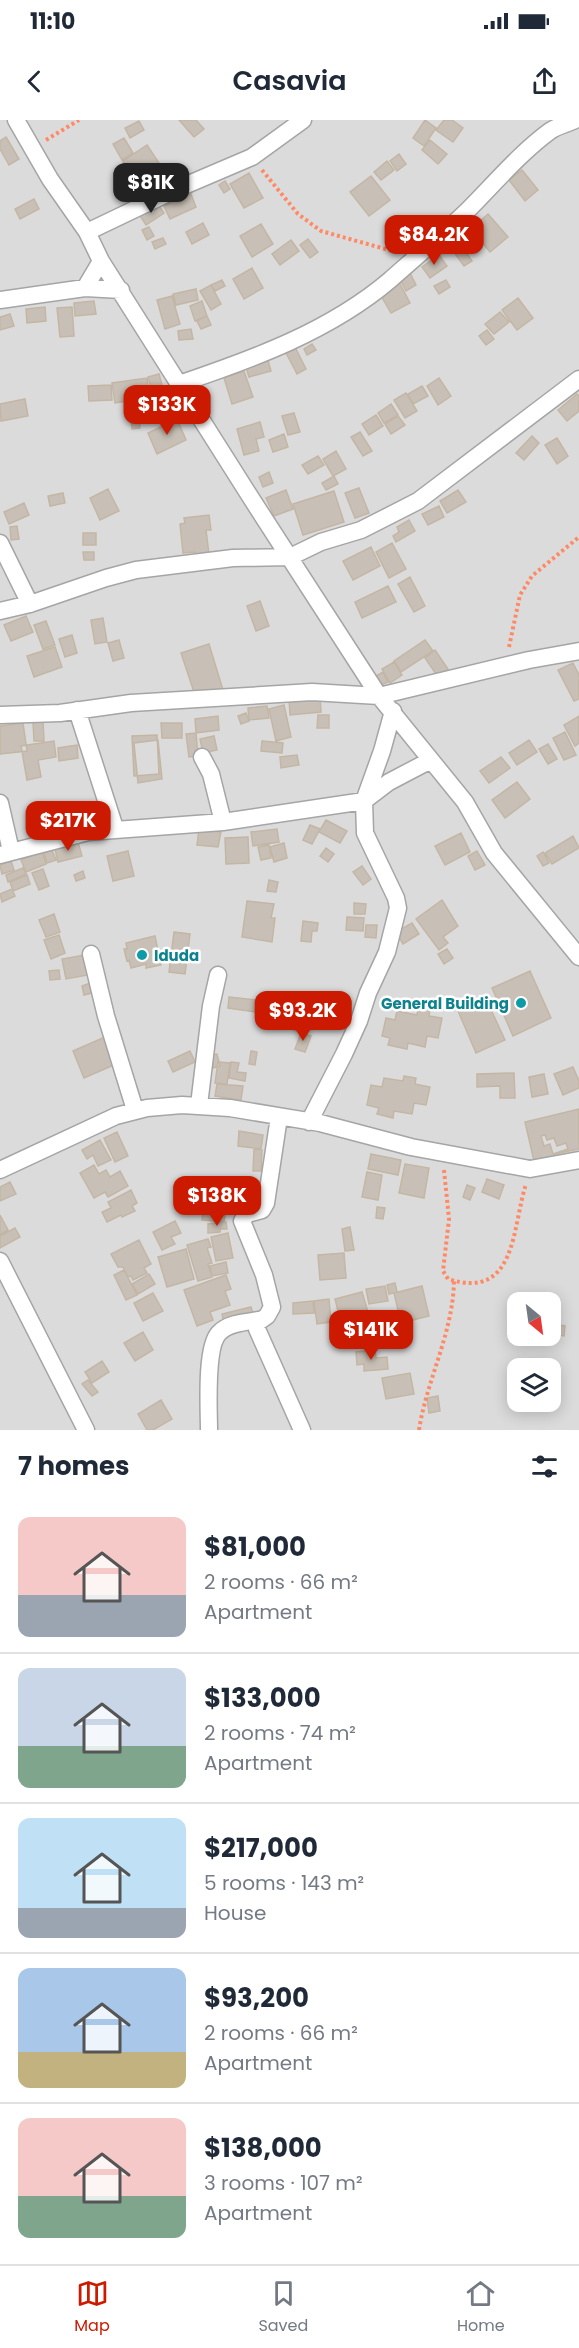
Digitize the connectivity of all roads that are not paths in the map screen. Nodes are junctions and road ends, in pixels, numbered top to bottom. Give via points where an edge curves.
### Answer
1 (16, 120) edge
2 (303, 120) edge
3 (575, 120) edge
4 (87, 232) junction
5 (101, 261) junction
6 (85, 288) junction
7 (121, 290) junction
8 (0, 300) edge
9 (579, 379) edge
10 (179, 384) junction
11 (0, 543) edge
12 (290, 557) junction
13 (30, 604) junction
14 (0, 611) edge
15 (579, 651) edge
16 (379, 696) junction
17 (77, 710) junction
18 (393, 711) junction
19 (0, 715) edge
20 (202, 757) dead end
21 (431, 760) junction
22 (364, 801) junction
23 (0, 803) edge
24 (223, 822) junction
25 (115, 828) junction
26 (6, 853) edge
27 (91, 954) dead end
28 (578, 955) edge
29 (218, 975) dead end
30 (199, 1105) junction
31 (135, 1110) junction
32 (279, 1117) junction
33 (309, 1122) junction
34 (579, 1160) edge
35 (0, 1170) edge
36 (0, 1262) edge
37 (259, 1320) junction
38 (209, 1411) junction
39 (86, 1430) edge
40 (209, 1430) edge
41 (218, 1430) edge
42 (302, 1430) edge

1 - 4 street
2 - 4 street via 252,157
3 - 10 street via 552,130 533,145 465,213 362,302 248,360
4 - 5 street
5 - 6 street
5 - 7 street
6 - 7 street
6 - 8 street
7 - 10 street
9 - 12 street via 418,501 361,530
10 - 12 street
11 - 13 street
12 - 13 street via 233,558 136,570
12 - 16 street
13 - 14 street
15 - 16 street
16 - 17 street via 312,692
16 - 18 street
17 - 19 street
17 - 25 street
18 - 21 street
18 - 22 street
20 - 24 street via 211,774
21 - 22 street via 389,782
21 - 28 street via 465,802 494,853
22 - 24 street
22 - 33 street via 365,833 398,908 387,952 359,1021
23 - 26 street
24 - 25 street
25 - 26 street
27 - 31 street
29 - 30 street
30 - 31 street
30 - 32 street
31 - 35 street
32 - 33 street
32 - 37 street via 266,1203 262,1210 247,1214 242,1221 272,1307
33 - 34 street via 411,1147 530,1169
36 - 39 street
37 - 38 street via 230,1326 217,1335 210,1369
37 - 42 street via 258,1334
38 - 40 street
38 - 41 street

